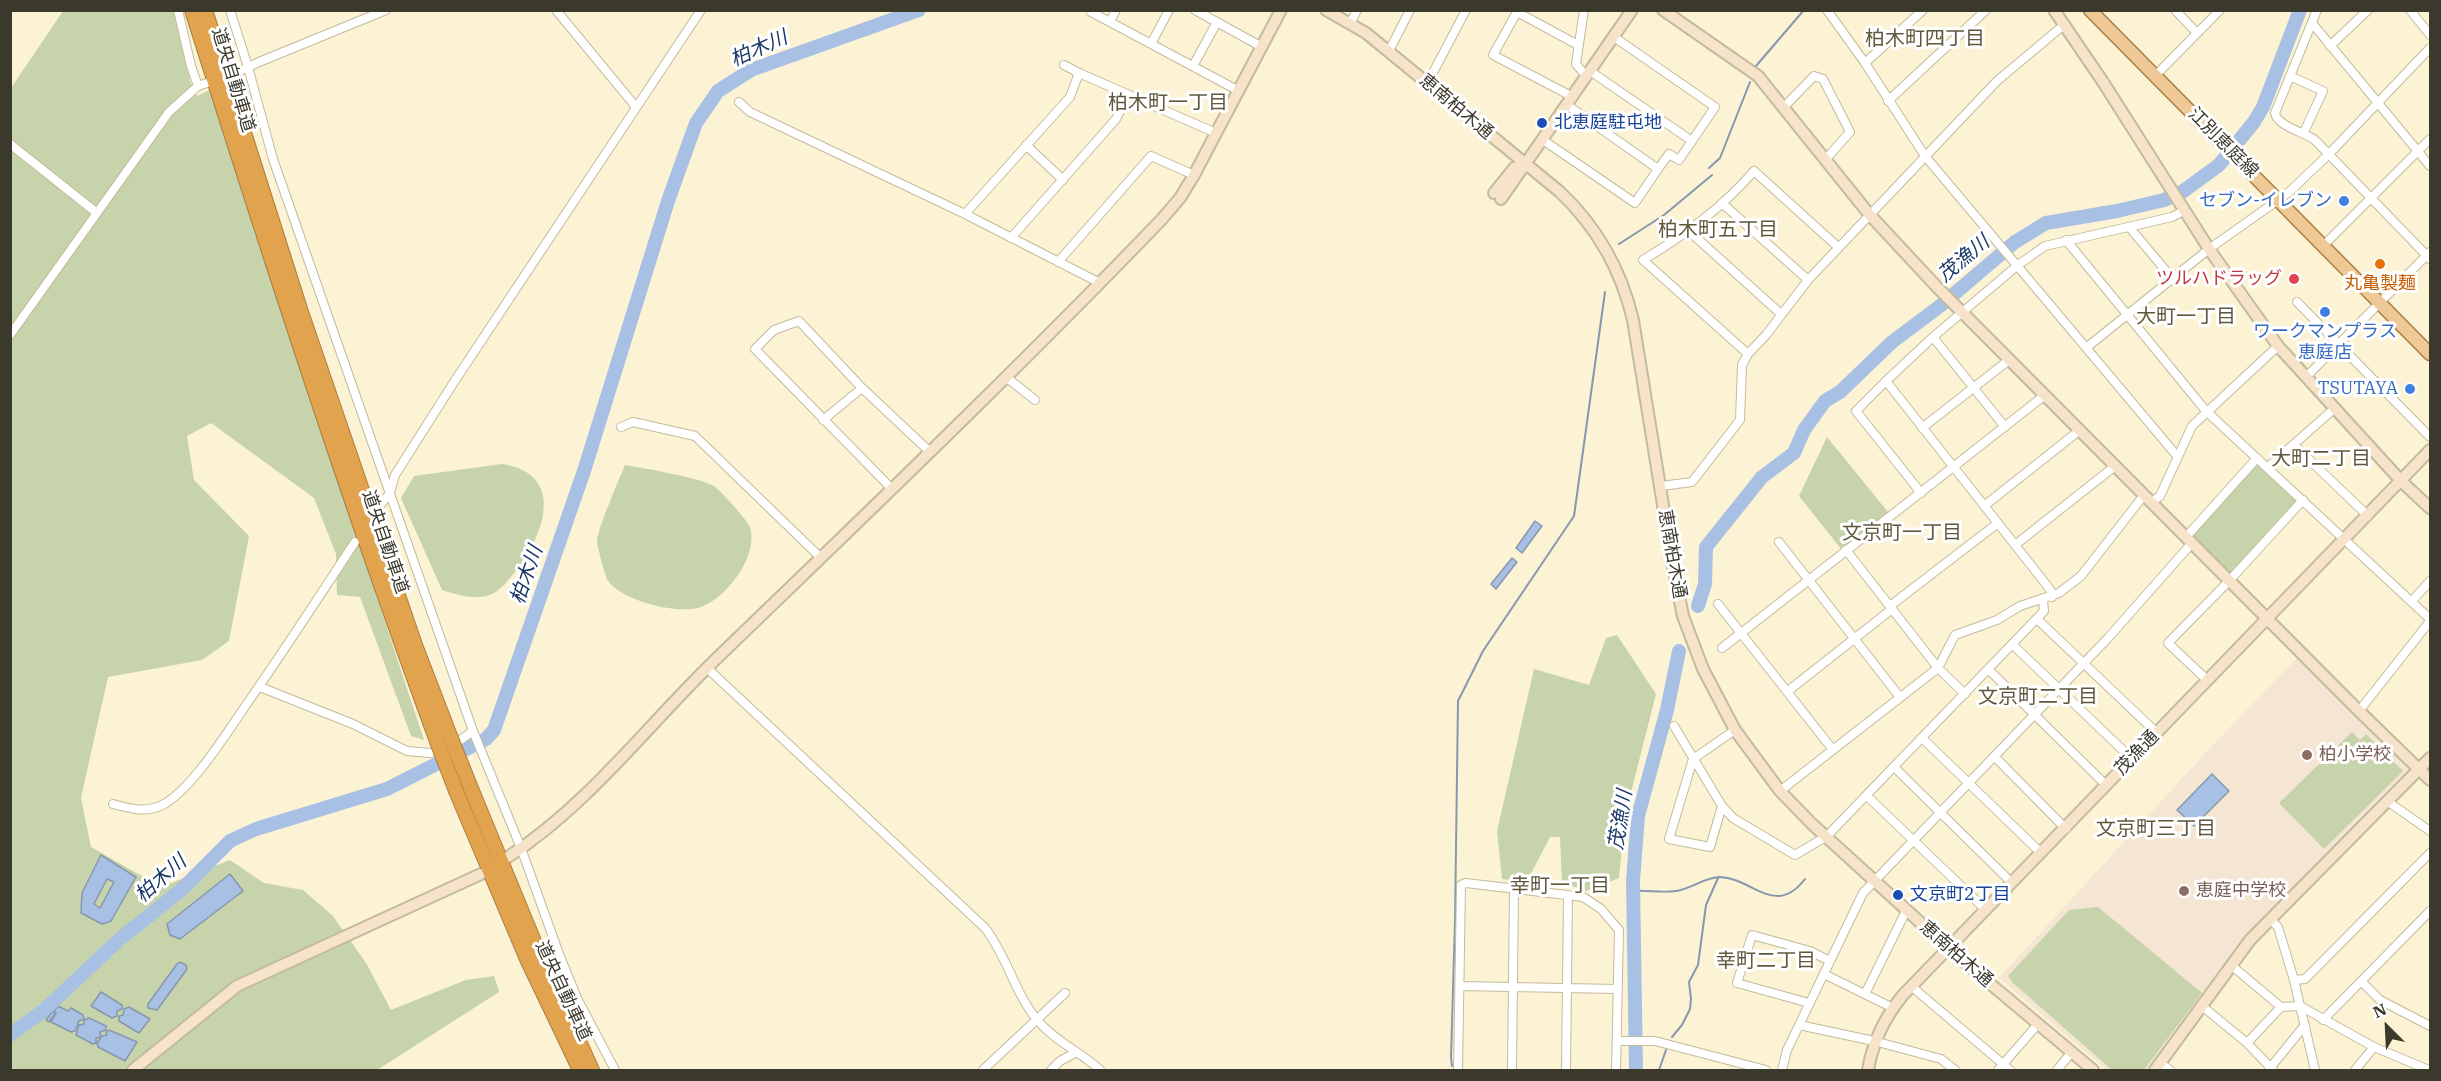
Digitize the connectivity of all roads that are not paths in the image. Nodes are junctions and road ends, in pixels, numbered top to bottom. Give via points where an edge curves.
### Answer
1 (178, 10) edge
2 (192, 10) edge
3 (205, 10) edge
4 (230, 10) edge
5 (386, 10) edge
6 (556, 10) edge
7 (701, 10) edge
8 (1116, 10) edge
9 (1169, 10) edge
10 (1195, 10) edge
11 (1281, 10) edge
12 (1326, 10) edge
13 (1357, 10) edge
14 (1410, 10) edge
15 (1466, 10) edge
16 (1584, 10) edge
17 (1632, 10) edge
18 (1663, 10) edge
19 (1827, 10) edge
20 (1923, 10) edge
21 (2054, 10) edge
22 (2090, 10) edge
23 (2175, 10) edge
24 (2220, 10) edge
25 (2317, 10) edge
26 (2368, 10) edge
27 (2410, 10) edge
28 (1090, 12) dead end
29 (1981, 12) edge
30 (1110, 22) junction
31 (1217, 22) junction
32 (2312, 23) junction
33 (1350, 24) junction
34 (2065, 24) junction
35 (2197, 33) junction
36 (2430, 35) edge
37 (1614, 37) junction
38 (1151, 44) junction
39 (1578, 45) junction
40 (2330, 46) junction
41 (1262, 47) junction
42 (2430, 48) edge
43 (1389, 51) junction
44 (1865, 63) junction
45 (1064, 65) dead end
46 (1194, 66) junction
47 (248, 67) junction
48 (238, 72) dead end
49 (1079, 73) junction
50 (1588, 74) junction
51 (2155, 76) junction
52 (2290, 76) junction
53 (207, 82) dead end
54 (1427, 84) junction
55 (198, 86) junction
56 (1239, 91) junction
57 (1128, 95) junction
58 (1570, 101) junction
59 (1888, 101) junction
60 (739, 102) dead end
61 (2377, 103) junction
62 (636, 107) junction
63 (1784, 107) junction
64 (2304, 132) junction
65 (1216, 134) junction
66 (2430, 138) edge
67 (1543, 140) junction
68 (1692, 141) junction
69 (10, 144) edge
70 (1026, 146) junction
71 (2419, 151) junction
72 (2329, 154) junction
73 (1925, 156) junction
74 (1825, 160) junction
75 (1524, 164) junction
76 (2430, 166) edge
77 (1658, 169) junction
78 (1194, 175) junction
79 (1063, 180) junction
80 (1498, 196) dead end
81 (2372, 199) junction
82 (2279, 200) junction
83 (1722, 203) junction
84 (2182, 207) junction
85 (97, 213) junction
86 (965, 214) junction
87 (1869, 214) junction
88 (2130, 228) junction
89 (1690, 232) junction
90 (1011, 238) junction
91 (2066, 240) junction
92 (2324, 245) junction
93 (1838, 247) junction
94 (2209, 249) junction
95 (2429, 255) edge
96 (1058, 262) junction
97 (2016, 262) junction
98 (2172, 279) junction
99 (1808, 280) junction
100 (1100, 283) junction
101 (2297, 302) dead end
102 (2381, 303) junction
103 (1959, 308) junction
104 (1781, 314) junction
105 (2126, 316) junction
106 (10, 335) edge
107 (1933, 337) junction
108 (2278, 346) junction
109 (2339, 346) junction
110 (2086, 348) junction
111 (1748, 354) junction
112 (2430, 354) edge
113 (2009, 360) junction
114 (1006, 377) junction
115 (2306, 377) junction
116 (1886, 381) junction
117 (862, 387) junction
118 (1973, 388) junction
119 (2045, 395) junction
120 (1035, 400) dead end
121 (2334, 408) junction
122 (2206, 411) junction
123 (823, 420) junction
124 (621, 427) dead end
125 (2005, 427) junction
126 (1922, 428) junction
127 (2079, 430) junction
128 (2430, 436) edge
129 (2294, 445) junction
130 (2430, 450) edge
131 (929, 451) junction
132 (2177, 456) junction
133 (2258, 458) junction
134 (2115, 466) junction
135 (1953, 467) junction
136 (2268, 467) junction
137 (2402, 482) junction
138 (1661, 486) junction
139 (891, 488) junction
140 (390, 493) junction
141 (1921, 493) junction
142 (2148, 499) junction
143 (2303, 500) junction
144 (1984, 506) junction
145 (2430, 508) edge
146 (377, 510) dead end
147 (2368, 516) junction
148 (1998, 523) junction
149 (2189, 540) junction
150 (2345, 540) junction
151 (355, 542) dead end
152 (1779, 542) dead end
153 (2015, 545) junction
154 (1846, 550) junction
155 (821, 558) junction
156 (1808, 581) junction
157 (2229, 581) junction
158 (2430, 581) edge
159 (2047, 598) junction
160 (2412, 602) junction
161 (1718, 604) dead end
162 (1891, 608) junction
163 (2267, 618) junction
164 (2037, 619) junction
165 (2430, 620) edge
166 (1743, 633) junction
167 (1855, 639) junction
168 (2012, 644) junction
169 (1722, 648) dead end
170 (2084, 664) junction
171 (707, 668) junction
172 (1938, 668) junction
173 (1988, 669) junction
174 (2208, 680) junction
175 (260, 687) junction
176 (2060, 688) junction
177 (1788, 691) junction
178 (1965, 694) junction
179 (1899, 696) junction
180 (2359, 711) junction
181 (2035, 716) junction
182 (1674, 726) dead end
183 (1735, 730) junction
184 (473, 731) junction
185 (2157, 733) junction
186 (1922, 738) junction
187 (445, 744) junction
188 (1833, 750) junction
189 (1995, 757) junction
190 (2430, 758) edge
191 (1693, 759) junction
192 (2132, 759) junction
193 (1894, 767) junction
194 (2420, 769) junction
195 (2430, 780) edge
196 (1970, 783) junction
197 (2106, 785) junction
198 (1780, 791) junction
199 (1867, 796) junction
200 (2387, 801) junction
201 (113, 804) dead end
202 (1722, 806) junction
203 (1941, 813) junction
204 (2066, 829) junction
205 (2430, 831) edge
206 (1827, 836) junction
207 (1914, 841) junction
208 (521, 848) junction
209 (2041, 853) junction
210 (2430, 853) edge
211 (508, 857) dead end
212 (482, 874) dead end
213 (1875, 881) junction
214 (2012, 883) junction
215 (1514, 889) junction
216 (1568, 895) junction
217 (1986, 910) junction
218 (1906, 911) junction
219 (2430, 911) edge
220 (2270, 919) junction
221 (1949, 949) junction
222 (1830, 961) junction
223 (2231, 965) junction
224 (1824, 974) junction
225 (2294, 980) junction
226 (2361, 981) junction
227 (1460, 986) junction
228 (1911, 986) junction
229 (1513, 987) junction
230 (1568, 988) junction
231 (1617, 989) junction
232 (1065, 993) dead end
233 (1865, 994) junction
234 (1809, 1003) junction
235 (2202, 1006) junction
236 (2300, 1006) junction
237 (1893, 1008) junction
238 (2281, 1008) junction
239 (1037, 1020) junction
240 (2323, 1020) junction
241 (2038, 1024) junction
242 (1799, 1025) junction
243 (2305, 1025) junction
244 (2430, 1026) edge
245 (1620, 1041) junction
246 (1874, 1041) junction
247 (2247, 1043) junction
248 (2374, 1047) junction
249 (1075, 1053) junction
250 (2071, 1053) junction
251 (2158, 1066) edge
252 (2001, 1068) edge
253 (2271, 1069) edge
254 (2426, 1070) edge
255 (133, 1071) edge
256 (580, 1071) edge
257 (592, 1071) edge
258 (615, 1071) edge
259 (983, 1071) edge
260 (1052, 1071) edge
261 (1100, 1071) edge
262 (1458, 1071) edge
263 (1512, 1071) edge
264 (1566, 1071) edge
265 (1616, 1071) edge
266 (1766, 1071) edge
267 (1782, 1071) edge
268 (1868, 1071) edge
269 (1955, 1071) edge
270 (2010, 1071) edge
271 (2057, 1071) edge
272 (2092, 1071) edge
273 (2170, 1071) edge
274 (2315, 1071) edge
275 (2355, 1071) edge

1 - 55 street
2 - 187 highway, 道央自動車道 via 291,324 379,581
3 - 187 highway, 道央自動車道
4 - 47 street
5 - 47 street
6 - 62 street
7 - 62 street
8 - 30 street
9 - 38 street
10 - 31 street
11 - 41 street
12 - 33 street, 恵南柏木通
13 - 33 street
14 - 43 street
15 - 54 street
16 - 39 street
17 - 37 street
18 - 63 street via 1746,66
19 - 44 street
20 - 44 street
21 - 34 street
22 - 51 main road, 江別恵庭線
23 - 35 street
24 - 35 street
25 - 32 street
26 - 40 street
27 - 36 street
28 - 30 street
29 - 59 street
30 - 38 street
31 - 41 street
31 - 46 street
32 - 40 street
32 - 52 street
33 - 43 street, 恵南柏木通
34 - 73 street via 1997,81
34 - 84 street
35 - 51 street
37 - 50 street
37 - 68 street via 1715,106
38 - 46 street
39 - 50 street via 1576,64
39 - 58 street via 1516,12 1493,55
40 - 61 street
41 - 56 street
42 - 61 street
43 - 54 street, 恵南柏木通
44 - 59 street
45 - 49 street
46 - 56 street
47 - 48 street
47 - 140 street via 273,159
49 - 57 street
49 - 70 street via 1070,98
50 - 58 street
50 - 68 street
51 - 82 main road, 江別恵庭線
52 - 64 street via 2276,119
52 - 64 street via 2323,91
53 - 55 street
54 - 75 street, 恵南柏木通
55 - 85 street via 169,112
56 - 65 street
57 - 65 street
57 - 79 street via 1116,119
58 - 67 street
58 - 77 street
59 - 73 street
60 - 86 street via 750,112
61 - 71 street
61 - 72 street
62 - 140 street via 448,391 395,475
63 - 74 street
63 - 74 street via 1814,76 1823,79 1850,132
64 - 72 street
65 - 78 street
66 - 71 street
67 - 75 street
67 - 77 street via 1635,202
68 - 77 street via 1679,160 1669,154
69 - 85 street
70 - 79 street
70 - 86 street
71 - 76 street
71 - 81 street
72 - 81 street
72 - 82 street
73 - 87 street
73 - 97 street
74 - 87 street
75 - 80 street via 1514,168
75 - 138 street, 恵南柏木通 via 1574,205 1595,229 1627,292
78 - 96 street via 1151,156
78 - 100 street via 1162,219
79 - 90 street
81 - 92 street
81 - 95 street
82 - 92 main road, 江別恵庭線
82 - 94 street
83 - 89 street
83 - 93 street via 1754,171
83 - 99 street
84 - 88 street via 2172,217
84 - 94 street
85 - 106 street
86 - 90 street
87 - 93 street
87 - 103 street
88 - 91 street
88 - 98 street
89 - 104 street
89 - 111 street via 1643,260
90 - 96 street
91 - 97 street via 2044,246
91 - 105 street
92 - 102 main road, 江別恵庭線
93 - 99 street
94 - 98 street
94 - 108 street
95 - 102 street
96 - 100 street
97 - 103 street
97 - 110 street
98 - 105 street
99 - 104 street
100 - 114 street
101 - 109 street
102 - 109 street
102 - 112 main road, 江別恵庭線
103 - 107 street
103 - 113 street
104 - 111 street
105 - 110 street
105 - 122 street
107 - 116 street
107 - 118 street
108 - 115 street
108 - 122 street
109 - 115 street
109 - 128 street
110 - 132 street
111 - 138 street via 1742,365 1740,420 1692,482
113 - 118 street
113 - 119 street
114 - 120 street
114 - 131 street
115 - 121 street
116 - 126 street
116 - 141 street via 1856,411
117 - 123 street
117 - 123 street via 799,321 774,330 755,349
117 - 131 street
118 - 125 street
118 - 126 street
119 - 125 street
119 - 127 street
121 - 129 street
121 - 137 street
122 - 132 street via 2192,426
122 - 133 street
123 - 139 street
124 - 155 street via 633,422 695,436
125 - 135 street
126 - 135 street
127 - 134 street
127 - 144 street
129 - 136 street
129 - 147 street
130 - 137 street, 茂漁通
131 - 139 street
132 - 142 street via 2160,496
133 - 136 street
133 - 149 street
134 - 142 street
134 - 153 street
135 - 141 street
135 - 144 street
136 - 143 street
137 - 145 street
137 - 147 street, 茂漁通
138 - 183 street, 恵南柏木通 via 1683,616 1703,669
139 - 155 street
140 - 146 street
140 - 184 street
141 - 154 street
142 - 149 street
142 - 159 street via 2081,576
143 - 150 street
143 - 157 street
144 - 148 street
147 - 150 street, 茂漁通
148 - 153 street
148 - 162 street
149 - 157 street
149 - 170 street
150 - 160 street
150 - 163 street, 茂漁通
151 - 175 street
152 - 156 street
153 - 159 street via 2051,591
154 - 156 street
154 - 162 street
155 - 171 street
156 - 166 street
156 - 167 street
157 - 163 street
157 - 174 street via 2168,643
158 - 160 street
159 - 164 street via 2044,612
159 - 172 street via 1955,635
160 - 165 street
161 - 166 street
162 - 167 street
162 - 172 street
163 - 174 street, 茂漁通
163 - 180 street
164 - 168 street
164 - 170 street
165 - 180 street
166 - 169 street
166 - 177 street
167 - 177 street
167 - 179 street
168 - 173 street
168 - 176 street
170 - 176 street
170 - 185 street
171 - 208 street via 562,816
171 - 239 street via 985,928
172 - 178 street
172 - 179 street
173 - 178 street
173 - 181 street
174 - 185 street, 茂漁通
175 - 187 street via 407,750
175 - 201 street via 203,764 165,804 148,810
176 - 181 street
176 - 192 street
177 - 188 street
178 - 186 street
179 - 188 street
180 - 194 street
181 - 189 street
181 - 197 street
182 - 191 street
183 - 191 street
183 - 198 street, 恵南柏木通
184 - 187 street
184 - 208 street
185 - 192 street, 茂漁通
186 - 193 street
186 - 196 street
187 - 256 highway, 道央自動車道, bridge via 456,791 527,959
187 - 257 highway, 道央自動車道, bridge via 470,786
188 - 198 street
189 - 196 street
189 - 204 street
190 - 194 street
191 - 202 street
191 - 202 street via 1669,839 1710,847
192 - 197 street, 茂漁通
193 - 199 street
193 - 203 street
194 - 195 street
194 - 200 street
196 - 203 street
196 - 209 street
197 - 204 street, 茂漁通
198 - 206 street, 恵南柏木通
199 - 206 street
199 - 207 street
200 - 205 street
200 - 220 street
202 - 206 street via 1733,818 1795,855
203 - 207 street
203 - 214 street
204 - 209 street, 茂漁通
206 - 213 street, 恵南柏木通
207 - 213 street
207 - 217 street
208 - 211 street
208 - 258 street via 577,998
209 - 214 street, 茂漁通
210 - 225 street via 2305,979
212 - 255 street via 237,986
213 - 218 street, 恵南柏木通
213 - 222 street via 1863,893
214 - 217 street, 茂漁通
215 - 216 street
215 - 227 street via 1461,885
215 - 229 street
216 - 230 street
216 - 231 street via 1583,897 1601,909 1619,930
217 - 221 street, 茂漁通
218 - 221 street, 恵南柏木通
218 - 233 street
219 - 226 street
220 - 223 street
220 - 225 street via 2278,927
221 - 228 street, 茂漁通
221 - 241 street, 恵南柏木通
222 - 224 street
222 - 234 street via 1810,951 1752,935 1737,983
223 - 235 street
223 - 238 street
224 - 233 street
224 - 234 street
225 - 236 street
226 - 240 street
226 - 244 street via 2380,1000
227 - 229 street
227 - 262 street
228 - 237 street, 茂漁通
228 - 252 street
229 - 230 street
229 - 263 street
230 - 231 street
230 - 264 street
231 - 245 street
232 - 239 street
233 - 237 street
234 - 242 street
235 - 247 street
235 - 251 street
236 - 238 street
236 - 240 street
236 - 243 street
237 - 246 street, 茂漁通
238 - 247 street
239 - 249 street
239 - 259 street
240 - 248 street
241 - 250 street, 恵南柏木通
241 - 252 street
242 - 246 street
242 - 267 street
243 - 253 street
243 - 274 street
245 - 265 street
245 - 266 street via 1655,1041
246 - 268 street, 茂漁通
246 - 269 street via 1941,1059
247 - 253 street
248 - 254 street
248 - 275 street
249 - 260 street
249 - 261 street via 1085,1056
250 - 271 street
250 - 272 street, 恵南柏木通
251 - 273 street
252 - 270 street

